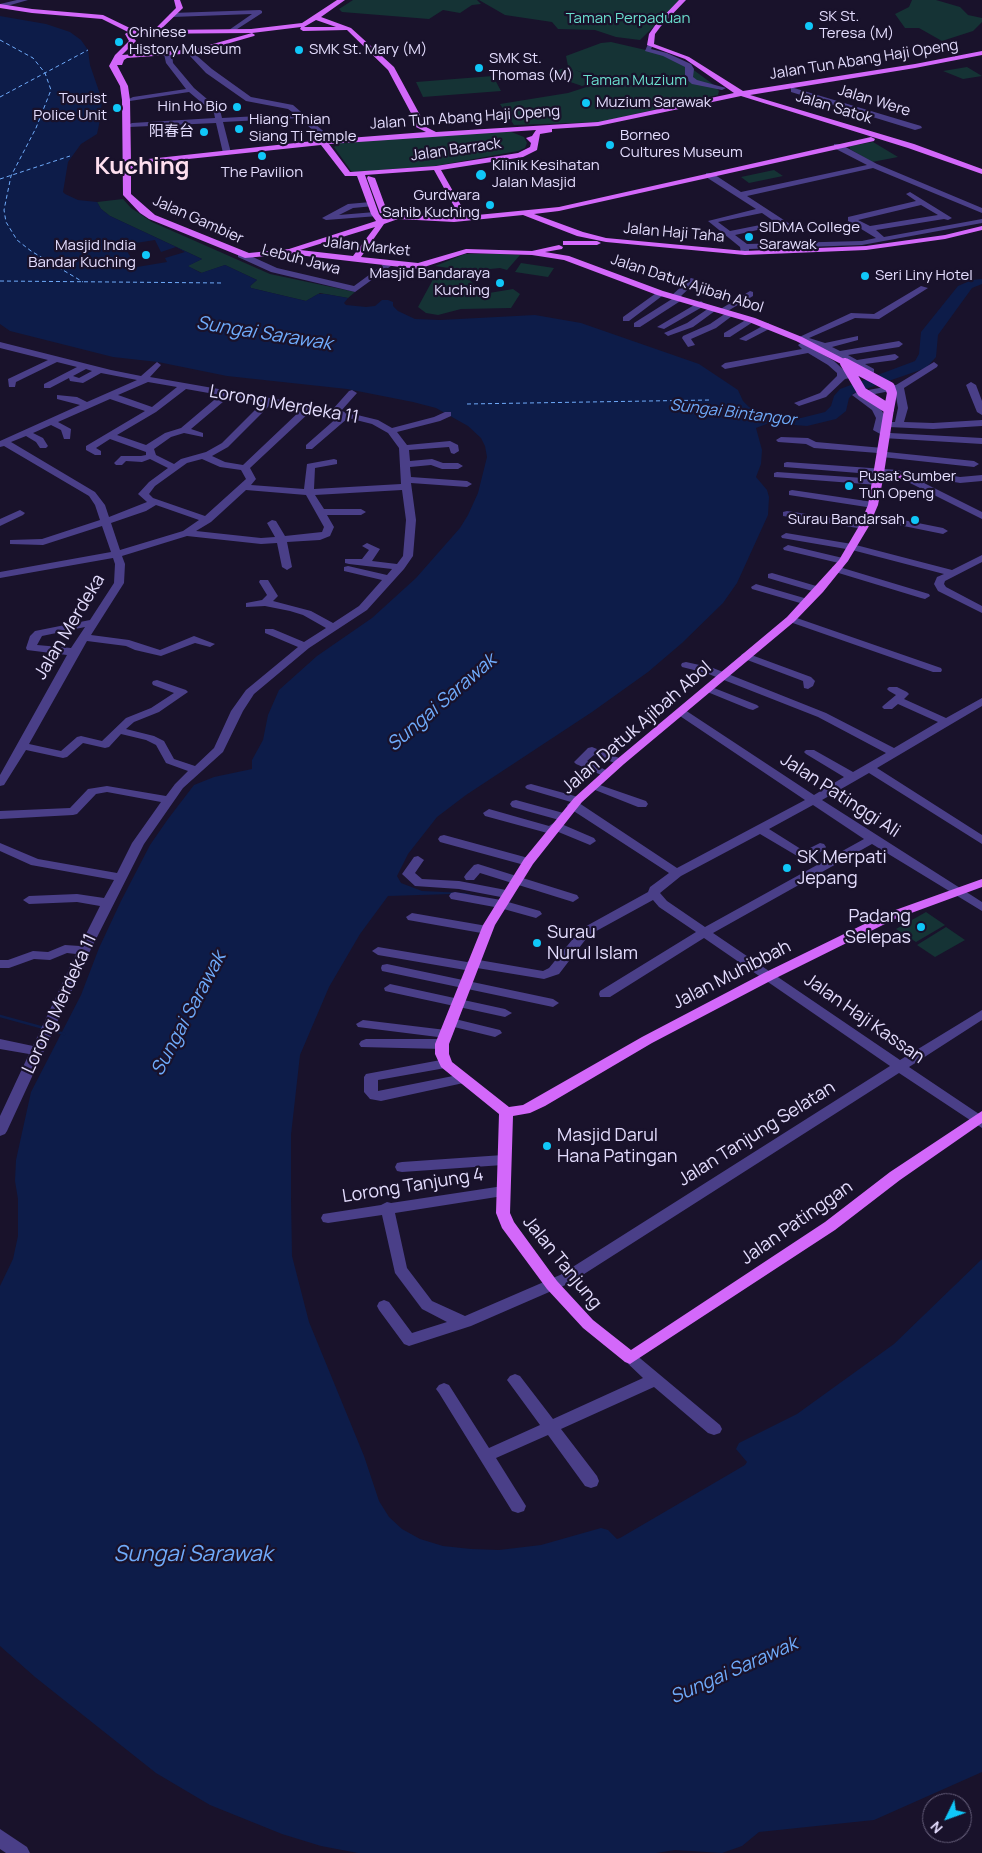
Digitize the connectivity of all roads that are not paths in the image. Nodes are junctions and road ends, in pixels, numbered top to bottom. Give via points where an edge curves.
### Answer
1 (25, 0) edge
2 (178, 0) edge
3 (342, 0) edge
4 (346, 0) edge
5 (683, 0) edge
6 (0, 7) edge
7 (332, 10) junction
8 (172, 15) junction
9 (319, 20) junction
10 (243, 24) junction
11 (293, 26) junction
12 (343, 28) junction
13 (304, 29) junction
14 (233, 31) junction
15 (256, 31) junction
16 (155, 33) junction
17 (128, 34) junction
18 (240, 39) junction
19 (137, 42) junction
20 (650, 45) junction
21 (195, 51) junction
22 (181, 53) junction
23 (124, 54) junction
24 (168, 54) junction
25 (981, 57) edge
26 (724, 87) junction
27 (773, 88) junction
28 (191, 90) junction
29 (794, 90) junction
30 (133, 99) junction
31 (741, 99) junction
32 (714, 100) junction
33 (808, 114) junction
34 (298, 116) junction
35 (220, 120) junction
36 (132, 125) junction
37 (918, 128) dead end
38 (508, 129) junction
39 (854, 133) junction
40 (314, 134) junction
41 (436, 134) junction
42 (401, 136) junction
43 (867, 138) junction
44 (341, 140) junction
45 (323, 142) junction
46 (535, 142) junction
47 (301, 144) junction
48 (841, 145) junction
49 (911, 146) junction
50 (227, 153) junction
51 (139, 162) junction
52 (949, 162) junction
53 (874, 166) junction
54 (127, 168) junction
55 (436, 168) junction
56 (982, 171) edge
57 (370, 173) junction
58 (718, 173) junction
59 (360, 174) junction
60 (709, 175) junction
61 (982, 179) edge
62 (749, 193) junction
63 (910, 194) dead end
64 (740, 195) junction
65 (922, 202) junction
66 (371, 204) junction
67 (559, 209) junction
68 (982, 211) edge
69 (764, 212) junction
70 (516, 213) junction
71 (374, 214) junction
72 (365, 216) junction
73 (946, 216) junction
74 (397, 217) junction
75 (465, 219) junction
76 (545, 221) junction
77 (982, 221) edge
78 (380, 224) junction
79 (776, 224) junction
80 (370, 225) junction
81 (565, 228) junction
82 (982, 228) edge
83 (869, 229) junction
84 (966, 229) junction
85 (729, 234) junction
86 (982, 234) edge
87 (883, 240) junction
88 (562, 245) junction
89 (808, 247) junction
90 (304, 250) junction
91 (745, 250) junction
92 (290, 251) joint
93 (532, 253) junction
94 (241, 255) junction
95 (566, 258) junction
96 (355, 260) junction
97 (391, 263) junction
98 (694, 280) dead end
99 (924, 288) dead end
100 (662, 293) junction
101 (750, 294) dead end
102 (677, 298) junction
103 (701, 304) junction
104 (723, 311) junction
105 (626, 319) dead end
106 (752, 320) junction
107 (637, 325) dead end
108 (768, 326) junction
109 (727, 335) dead end
110 (855, 338) dead end
111 (743, 339) dead end
112 (799, 339) junction
113 (899, 344) dead end
114 (691, 345) dead end
115 (825, 346) junction
116 (2, 347) edge
117 (809, 350) junction
118 (839, 354) junction
119 (895, 356) dead end
120 (57, 359) junction
121 (850, 363) junction
122 (157, 366) dead end
123 (725, 366) dead end
124 (934, 366) dead end
125 (84, 367) junction
126 (98, 371) junction
127 (842, 377) junction
128 (73, 379) dead end
129 (143, 380) junction
130 (12, 385) dead end
131 (971, 385) dead end
132 (46, 386) dead end
133 (184, 386) junction
134 (899, 387) junction
135 (352, 393) dead end
136 (227, 394) junction
137 (110, 396) junction
138 (60, 397) dead end
139 (268, 402) junction
140 (799, 402) dead end
141 (88, 406) junction
142 (307, 409) junction
143 (889, 409) junction
144 (153, 410) junction
145 (335, 412) junction
146 (982, 412) edge
147 (346, 414) junction
148 (448, 414) dead end
149 (52, 422) junction
150 (899, 424) junction
151 (980, 424) edge
152 (184, 430) junction
153 (391, 431) junction
154 (887, 431) junction
155 (27, 433) junction
156 (110, 436) junction
157 (200, 436) dead end
158 (67, 437) dead end
159 (780, 440) dead end
160 (982, 440) edge
161 (1, 443) edge
162 (43, 446) dead end
163 (310, 447) dead end
164 (404, 448) junction
165 (454, 451) dead end
166 (98, 453) dead end
167 (149, 453) junction
168 (201, 455) junction
169 (119, 462) dead end
170 (334, 462) dead end
171 (406, 464) junction
172 (974, 464) dead end
173 (787, 465) dead end
174 (458, 466) dead end
175 (881, 466) junction
176 (175, 468) junction
177 (245, 468) junction
178 (808, 472) junction
179 (777, 475) dead end
180 (901, 475) joint
181 (982, 478) edge
182 (406, 483) junction
183 (917, 483) junction
184 (467, 484) dead end
185 (243, 487) junction
186 (309, 492) junction
187 (792, 493) dead end
188 (155, 502) junction
189 (20, 512) dead end
190 (322, 512) junction
191 (361, 512) dead end
192 (787, 514) dead end
193 (868, 516) junction
194 (982, 516) edge
195 (207, 520) junction
196 (106, 522) junction
197 (0, 523) edge
198 (272, 523) dead end
199 (943, 531) dead end
200 (187, 533) junction
201 (786, 536) dead end
202 (22, 540) dead end
203 (281, 541) junction
204 (367, 546) dead end
205 (852, 547) junction
206 (788, 548) dead end
207 (118, 554) junction
208 (982, 558) edge
209 (368, 559) junction
210 (840, 565) junction
211 (287, 567) dead end
212 (400, 567) junction
213 (952, 573) junction
214 (0, 575) edge
215 (772, 576) dead end
216 (389, 579) junction
217 (264, 582) dead end
218 (756, 588) dead end
219 (819, 590) junction
220 (926, 596) dead end
221 (807, 602) junction
222 (265, 603) junction
223 (250, 605) dead end
224 (982, 610) edge
225 (791, 619) junction
226 (95, 622) junction
227 (334, 628) junction
228 (269, 632) dead end
229 (84, 637) junction
230 (210, 644) dead end
231 (305, 646) junction
232 (74, 652) junction
233 (746, 656) junction
234 (686, 665) dead end
235 (938, 670) dead end
236 (723, 677) junction
237 (157, 683) dead end
238 (808, 686) dead end
239 (709, 689) junction
240 (982, 701) edge
241 (753, 707) dead end
242 (888, 707) dead end
243 (681, 712) junction
244 (946, 722) junction
245 (118, 730) junction
246 (22, 746) junction
247 (810, 752) dead end
248 (895, 753) junction
249 (620, 762) junction
250 (869, 768) junction
251 (195, 770) junction
252 (606, 774) junction
253 (852, 777) junction
254 (0, 783) edge
255 (594, 786) junction
256 (531, 787) dead end
257 (168, 800) junction
258 (814, 800) junction
259 (576, 803) junction
260 (516, 804) dead end
261 (642, 804) dead end
262 (489, 813) dead end
263 (0, 815) edge
264 (556, 824) junction
265 (761, 829) junction
266 (444, 839) dead end
267 (872, 839) junction
268 (982, 840) edge
269 (590, 841) dead end
270 (0, 847) edge
271 (820, 847) dead end
272 (418, 860) dead end
273 (528, 862) junction
274 (677, 873) junction
275 (470, 877) dead end
276 (120, 878) junction
277 (516, 879) junction
278 (982, 883) edge
279 (957, 892) junction
280 (654, 894) junction
281 (455, 896) dead end
282 (573, 898) dead end
283 (504, 899) junction
284 (28, 900) dead end
285 (108, 903) junction
286 (982, 907) edge
287 (536, 914) dead end
288 (412, 917) dead end
289 (487, 930) junction
290 (705, 932) junction
291 (84, 951) junction
292 (378, 951) dead end
293 (0, 964) edge
294 (472, 965) junction
295 (386, 968) dead end
296 (769, 976) junction
297 (466, 985) junction
298 (390, 988) dead end
299 (605, 994) dead end
300 (458, 1003) junction
301 (553, 1003) dead end
302 (505, 1013) dead end
303 (982, 1014) edge
304 (363, 1024) dead end
305 (446, 1033) junction
306 (495, 1033) dead end
307 (0, 1044) edge
308 (366, 1044) dead end
309 (38, 1049) junction
310 (446, 1064) junction
311 (899, 1066) junction
312 (463, 1079) junction
313 (506, 1112) junction
314 (980, 1119) edge
315 (0, 1131) edge
316 (504, 1160) junction
317 (402, 1167) dead end
318 (503, 1191) junction
319 (386, 1207) junction
320 (328, 1218) dead end
321 (552, 1285) junction
322 (384, 1306) dead end
323 (466, 1322) junction
324 (630, 1358) junction
325 (514, 1380) dead end
326 (654, 1380) junction
327 (444, 1389) dead end
328 (550, 1428) junction
329 (714, 1429) dead end
330 (486, 1456) junction
331 (591, 1481) dead end
332 (518, 1506) dead end
333 (0, 1838) edge
334 (21, 1853) edge

1 - 6 street
2 - 8 main road via 180,8
3 - 7 main road
4 - 7 main road
5 - 20 main road via 658,25
6 - 16 main road via 103,17 132,32
6 - 17 main road via 34,14 92,18 110,23
7 - 9 main road
7 - 11 street
7 - 12 main road
8 - 10 street via 260,12
8 - 16 main road
9 - 11 main road
9 - 12 main road
9 - 13 main road
10 - 14 street
10 - 15 street via 247,30
11 - 15 main road
12 - 13 main road
12 - 41 main road via 391,69 413,109 418,126
12 - 42 main road via 390,79 414,127
13 - 18 main road via 282,29
14 - 15 main road
14 - 16 main road
14 - 18 main road via 242,35
16 - 19 main road
17 - 19 main road
17 - 23 main road via 133,41
18 - 21 main road
19 - 23 main road
20 - 26 main road via 680,56
20 - 26 street via 648,50 665,54 688,66 689,78 695,82
21 - 22 main road
21 - 44 street via 192,55 209,71 249,99 290,107 328,138
22 - 24 main road
22 - 34 street via 241,98 288,109
23 - 24 main road
23 - 30 main road via 120,64 132,85
23 - 54 main road, Jalan Gambier via 113,66 124,86 126,100
24 - 28 street via 170,63
25 - 27 main road, Jalan Tun Abang Haji Openg
25 - 29 main road, Jalan Tun Abang Haji Openg
26 - 27 main road
26 - 31 main road
26 - 32 main road via 722,95
27 - 31 main road, Jalan Tun Abang Haji Openg
28 - 30 street
28 - 35 street via 216,111
29 - 31 main road, Jalan Tun Abang Haji Openg
29 - 33 main road via 777,95 777,100
29 - 37 street, Jalan Were
30 - 36 main road
31 - 32 main road, Jalan Tun Abang Haji Openg
31 - 33 main road, Jalan Satok
31 - 39 main road, Jalan Satok
31 - 46 main road, Jalan Tun Abang Haji Openg via 601,127 541,131 535,134
32 - 38 main road, Jalan Tun Abang Haji Openg via 607,123
33 - 49 main road, Jalan Satok
34 - 35 street
34 - 40 street
35 - 36 street
35 - 50 street
36 - 51 main road via 133,158
38 - 41 main road, Jalan Tun Abang Haji Openg
38 - 46 main road, Jalan Barrack via 523,133
39 - 43 main road, Jalan Satok
39 - 48 main road
40 - 45 street
40 - 47 main road via 313,139
41 - 42 main road, Jalan Tun Abang Haji Openg
42 - 44 main road, Jalan Tun Abang Haji Openg
43 - 48 main road
43 - 52 main road, Jalan Satok
43 - 61 main road, Jalan Satok
44 - 45 main road, Jalan Tun Abang Haji Openg
45 - 47 main road, Jalan Tun Abang Haji Openg
45 - 59 main road, Jalan Barrack via 345,174
46 - 55 main road, Jalan Barrack via 534,148 520,155
47 - 50 main road, Jalan Tun Abang Haji Openg
48 - 53 street
48 - 58 main road
49 - 52 main road, Jalan Satok
49 - 56 main road, Jalan Satok
50 - 51 main road, Jalan Tun Abang Haji Openg
51 - 54 main road, Jalan Tun Abang Haji Openg
52 - 56 main road, Jalan Satok
52 - 61 main road
53 - 62 street
53 - 68 street
54 - 94 main road, Jalan Gambier via 127,195 143,211
55 - 57 main road, Jalan Barrack
55 - 75 main road
57 - 59 main road, Jalan Barrack
57 - 74 main road via 384,213
58 - 60 main road
58 - 62 street
59 - 66 main road
60 - 64 street
60 - 67 main road
62 - 64 street
62 - 69 street via 801,227 792,229
63 - 65 street
64 - 69 street
65 - 73 street
65 - 83 street via 851,219
66 - 71 main road
66 - 72 street via 351,206 326,218
67 - 70 main road
67 - 76 main road via 550,212
69 - 79 street
69 - 85 street via 718,225
70 - 75 main road
70 - 76 main road, Jalan Haji Taha
71 - 72 street
71 - 78 main road
72 - 80 street via 372,219
73 - 83 street
73 - 84 street
74 - 75 main road
74 - 78 main road
76 - 81 main road, Jalan Haji Taha
77 - 84 street
78 - 80 main road
78 - 96 main road
79 - 85 street
79 - 89 street
80 - 90 main road
81 - 88 main road via 572,233 571,239
81 - 91 main road, Jalan Haji Taha via 622,243
82 - 84 main road, Jalan Haji Taha
83 - 87 street
84 - 87 street
84 - 91 main road, Jalan Haji Taha via 907,244 866,248
85 - 91 street
86 - 88 main road, Jalan Haji Taha via 909,248 800,256 737,256 590,243
87 - 89 street
88 - 93 main road, Jalan Market
88 - 95 main road
89 - 91 street
90 - 92 main road, Jalan Market
90 - 96 main road, Jalan Market
92 - 94 main road, Jalan Gambier
93 - 95 main road, Jalan Datuk Ajibah Abol
93 - 97 main road, Jalan Market via 466,251 418,266
94 - 97 street, Lebuh Jawa via 274,270 355,289
95 - 100 main road, Jalan Datuk Ajibah Abol
96 - 97 main road, Jalan Market
98 - 102 street
99 - 112 street via 876,316 854,315
100 - 102 main road, Jalan Datuk Ajibah Abol
100 - 105 street
101 - 104 street
102 - 103 main road, Jalan Datuk Ajibah Abol
102 - 107 street
103 - 104 main road, Jalan Datuk Ajibah Abol
103 - 104 street via 665,330 690,325
104 - 106 main road, Jalan Datuk Ajibah Abol
104 - 114 street via 713,326 686,338
106 - 108 main road, Jalan Datuk Ajibah Abol
106 - 109 street
108 - 111 street
108 - 112 main road, Jalan Datuk Ajibah Abol
110 - 115 street
112 - 115 street
112 - 117 street via 801,345
112 - 121 main road, Jalan Datuk Ajibah Abol
113 - 118 street
115 - 118 street
116 - 120 street, Lorong Merdeka 11
117 - 123 street
117 - 127 street via 842,372
118 - 121 street
119 - 121 street
120 - 125 street, Lorong Merdeka 11
120 - 130 street via 11,381
121 - 127 street via 871,371
121 - 143 main road, bridge via 862,392
121 - 143 main road, Jalan Datuk Ajibah Abol, bridge via 890,386
122 - 129 street
124 - 134 street
125 - 126 street, Lorong Merdeka 11
125 - 132 street
126 - 128 street via 80,381
126 - 129 street, Lorong Merdeka 11
127 - 140 street via 823,395
129 - 133 street, Lorong Merdeka 11
129 - 137 street
131 - 146 street
133 - 136 street, Lorong Merdeka 11
133 - 144 street
134 - 150 street via 902,408
134 - 154 street via 857,395 876,408 881,418 878,430
135 - 145 street
136 - 139 street, Lorong Merdeka 11
136 - 152 street
137 - 141 street
137 - 144 street
138 - 141 street
139 - 142 street, Lorong Merdeka 11
139 - 168 street via 225,445
141 - 149 street
142 - 145 street, Lorong Merdeka 11
142 - 177 street
143 - 154 main road, Jalan Datuk Ajibah Abol
144 - 156 street
145 - 147 street, Lorong Merdeka 11
147 - 153 street, Lorong Merdeka 11 via 375,422
147 - 163 street
148 - 153 street
149 - 155 street
149 - 158 street via 66,429
150 - 151 street
150 - 154 street
151 - 160 street
152 - 157 street
152 - 167 street via 168,435
153 - 164 street, Lorong Merdeka 11
154 - 160 street
154 - 175 main road, Jalan Datuk Ajibah Abol
155 - 161 street
155 - 162 street via 40,440
156 - 166 street via 90,448
156 - 167 street
159 - 175 street via 808,441
161 - 196 street, Jalan Merdeka via 92,494
164 - 165 street via 450,444
164 - 171 street, Lorong Merdeka 11
167 - 169 street via 142,459 124,458
167 - 176 street
168 - 176 street
168 - 177 street via 223,465
170 - 186 street via 310,466
171 - 174 street via 432,462
171 - 182 street, Lorong Merdeka 11
172 - 175 street
173 - 178 street
175 - 178 street
175 - 180 main road
175 - 193 main road, Jalan Datuk Ajibah Abol
176 - 188 street via 143,494
177 - 185 street via 251,479
178 - 179 street
180 - 183 street
181 - 183 street via 960,480 930,475
182 - 184 street
182 - 186 street
182 - 212 street, Lorong Merdeka 11 via 410,539 408,556
183 - 194 street
185 - 186 street
185 - 195 street
186 - 190 street
187 - 193 street
188 - 195 street
188 - 196 street
189 - 197 street
190 - 191 street
190 - 203 street via 329,527 326,534
192 - 193 street
193 - 199 street
193 - 205 main road, Jalan Datuk Ajibah Abol
195 - 200 street
196 - 202 street via 43,542
196 - 207 street, Jalan Merdeka
198 - 203 street
200 - 203 street
200 - 207 street
201 - 205 street
203 - 211 street
204 - 209 street via 376,549
205 - 210 main road, Jalan Datuk Ajibah Abol
205 - 213 street
206 - 210 street
207 - 214 street
207 - 226 street, Jalan Merdeka via 119,583
208 - 213 street
209 - 212 street
209 - 216 street via 349,560
210 - 219 main road, Jalan Datuk Ajibah Abol
210 - 220 street
212 - 216 street, Lorong Merdeka 11
213 - 224 street via 941,579 942,589
215 - 219 street
216 - 227 street, Lorong Merdeka 11 via 363,608
217 - 222 street via 273,596
218 - 221 street
219 - 221 main road, Jalan Datuk Ajibah Abol
221 - 225 main road, Jalan Datuk Ajibah Abol
222 - 223 street
222 - 227 street via 307,613
225 - 233 main road, Jalan Datuk Ajibah Abol
225 - 235 street
226 - 229 street, Jalan Merdeka
226 - 232 street via 39,633 31,648
227 - 231 street, Lorong Merdeka 11
228 - 231 street
229 - 230 street via 129,643 161,653 194,639
229 - 232 street, Jalan Merdeka
231 - 251 street, Lorong Merdeka 11 via 250,692 237,711 219,750
232 - 246 street, Jalan Merdeka
233 - 236 main road, Jalan Datuk Ajibah Abol
233 - 238 street via 807,679 810,681
234 - 236 street
236 - 239 main road, Jalan Datuk Ajibah Abol
236 - 248 street via 822,715
237 - 245 street via 182,692
239 - 241 street
239 - 243 main road, Jalan Datuk Ajibah Abol
240 - 244 street
242 - 244 street via 895,694
243 - 249 main road, Jalan Datuk Ajibah Abol
243 - 258 street, Jalan Patinggi Ali
244 - 248 street
245 - 246 street via 105,746 81,739 63,755
245 - 251 street via 160,743 170,761
246 - 254 street, Jalan Merdeka
247 - 253 street
248 - 250 street
249 - 252 main road, Jalan Datuk Ajibah Abol
249 - 252 street via 592,750 580,762
250 - 253 street
250 - 268 street
251 - 257 street, Lorong Merdeka 11
252 - 255 main road, Jalan Datuk Ajibah Abol
253 - 258 street
255 - 259 main road, Jalan Datuk Ajibah Abol
255 - 261 street
256 - 259 street
257 - 263 street via 107,789 92,791 72,811
257 - 276 street, Lorong Merdeka 11 via 138,843
258 - 265 street
258 - 267 street, Jalan Patinggi Ali
259 - 264 main road, Jalan Datuk Ajibah Abol
259 - 274 street
260 - 264 street
262 - 264 street
264 - 269 street
264 - 273 main road, Jalan Datuk Ajibah Abol
265 - 271 street via 804,856
265 - 274 street
266 - 273 street
267 - 279 street, Jalan Patinggi Ali
267 - 290 street
270 - 276 street via 35,862
272 - 283 street via 408,874 419,883 459,885
273 - 277 main road, Jalan Datuk Ajibah Abol
274 - 280 street via 654,890
275 - 277 street via 478,868
276 - 285 street, Lorong Merdeka 11
277 - 282 street
277 - 283 main road, Jalan Datuk Ajibah Abol
278 - 279 main road, Jalan Muhibbah
279 - 286 street, Jalan Patinggi Ali
279 - 296 main road, Jalan Muhibbah via 892,916
280 - 290 street, Jalan Haji Kassan via 663,904
280 - 294 street via 585,932 554,971 544,975
281 - 283 street
283 - 287 street
283 - 289 main road, Jalan Datuk Ajibah Abol
284 - 285 street via 77,898
285 - 291 street, Lorong Merdeka 11
288 - 289 street
289 - 294 main road, Jalan Datuk Ajibah Abol
290 - 296 street, Jalan Haji Kassan
290 - 299 street
291 - 293 street via 65,949 50,956 33,955
291 - 309 street, Lorong Merdeka 11
292 - 294 street
294 - 297 main road, Jalan Datuk Ajibah Abol
295 - 297 street
296 - 311 street, Jalan Haji Kassan
296 - 313 main road, Jalan Muhibbah via 635,1046 540,1103 525,1110
297 - 300 main road, Jalan Datuk Ajibah Abol
297 - 301 street
298 - 300 street
300 - 302 street
300 - 305 main road, Jalan Datuk Ajibah Abol
303 - 311 street, Jalan Tanjung Selatan
304 - 305 street
305 - 306 street
305 - 308 street
305 - 310 main road via 442,1054
307 - 309 street
309 - 315 street, Lorong Merdeka 11
310 - 312 main road
310 - 312 street via 371,1077 371,1092 375,1096
311 - 314 street, Jalan Haji Kassan
311 - 321 street, Jalan Tanjung Selatan
312 - 313 main road
313 - 316 main road, Jalan Tanjung
314 - 324 main road, Jalan Patinggan via 830,1226
316 - 317 street
316 - 318 main road, Jalan Tanjung
318 - 319 street, Lorong Tanjung 4
318 - 321 main road, Jalan Tanjung via 503,1213 507,1224
319 - 320 street, Lorong Tanjung 4
319 - 323 street via 400,1269 428,1305
321 - 323 street, Jalan Tanjung Selatan
321 - 324 main road, Jalan Tanjung via 588,1324
322 - 323 street, Jalan Tanjung Selatan via 410,1340
324 - 326 street
325 - 328 street
326 - 328 street
326 - 329 street
327 - 330 street
328 - 330 street
328 - 331 street
330 - 332 street
333 - 334 street

